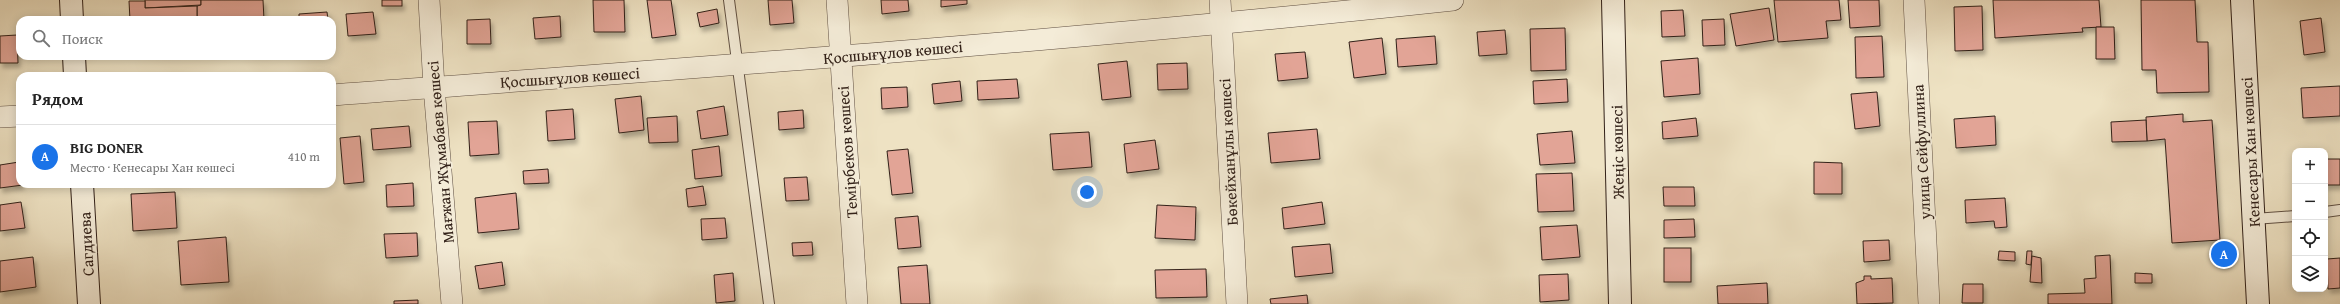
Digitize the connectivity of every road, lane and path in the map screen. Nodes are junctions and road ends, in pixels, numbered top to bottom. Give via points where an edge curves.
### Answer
1 (71, 0) edge
2 (429, 0) edge
3 (730, 0) edge
4 (837, 0) edge
5 (1220, 0) edge
6 (1453, 0) edge
7 (1613, 0) edge
8 (1914, 0) edge
9 (2242, 0) edge
10 (72, 16) edge
11 (1221, 25) junction
12 (841, 57) junction
13 (74, 60) edge
14 (737, 65) junction
15 (76, 72) edge
16 (434, 87) junction
17 (336, 95) edge
18 (16, 116) edge
19 (0, 117) edge
20 (82, 188) edge
21 (2340, 210) edge
22 (2328, 212) edge
23 (2292, 216) edge
24 (2254, 219) junction
25 (89, 304) edge
26 (452, 304) edge
27 (769, 304) edge
28 (857, 304) edge
29 (1237, 304) edge
30 (1620, 304) edge
31 (1929, 304) edge
32 (2258, 304) edge

1 - 10 street
2 - 16 street, Мағжан Жұмабаев көшесі
3 - 14 lane
4 - 12 street, Темірбеков көшесі
5 - 11 street, Бөкейханұлы көшесі
6 - 11 street, Қосшығұлов көшесі
7 - 30 street, Жеңіс көшесі
8 - 31 street, улица Сейфуллина
9 - 24 street, Кенесары Хан көшесі
11 - 12 street, Қосшығұлов көшесі
11 - 29 street, Бөкейханұлы көшесі
12 - 14 street, Қосшығұлов көшесі
12 - 28 street, Темірбеков көшесі
13 - 15 street
14 - 16 street, Қосшығұлов көшесі
14 - 27 lane
16 - 17 street, Қосшығұлов көшесі
16 - 26 street, Мағжан Жұмабаев көшесі
18 - 19 street
20 - 25 street, Сагдиева
21 - 22 lane
23 - 24 lane
24 - 32 street, Кенесары Хан көшесі

